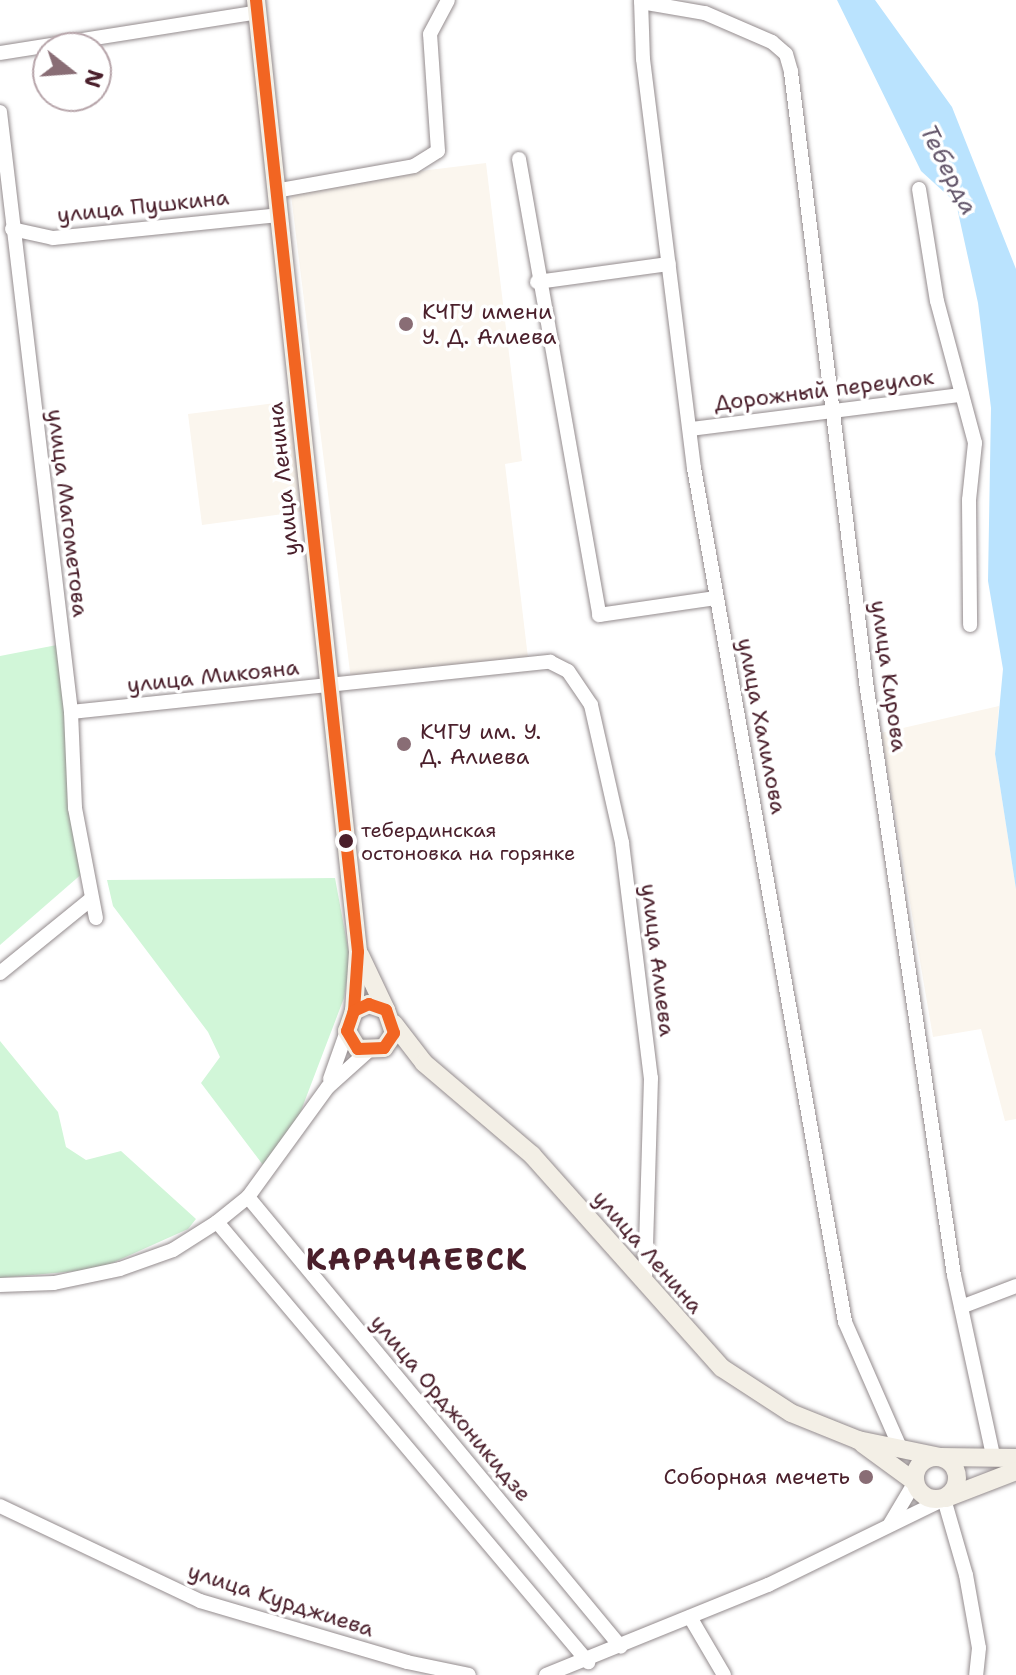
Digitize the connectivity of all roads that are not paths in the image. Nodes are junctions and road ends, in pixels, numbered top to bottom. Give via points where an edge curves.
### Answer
1 (448, 0) edge
2 (641, 1) edge
3 (257, 6) edge
4 (0, 53) edge
5 (0, 112) edge
6 (519, 159) dead end
7 (919, 189) dead end
8 (275, 191) junction
9 (279, 215) junction
10 (12, 229) junction
11 (669, 264) junction
12 (537, 282) junction
13 (962, 395) junction
14 (831, 412) junction
15 (691, 429) junction
16 (716, 598) junction
17 (970, 625) dead end
18 (550, 662) joint
19 (329, 686) junction
20 (71, 712) junction
21 (91, 899) junction
22 (96, 918) dead end
23 (358, 952) junction
24 (0, 973) edge
25 (354, 1011) junction
26 (390, 1017) junction
27 (347, 1031) junction
28 (372, 1052) junction
29 (424, 1063) junction
30 (328, 1087) junction
31 (248, 1197) junction
32 (217, 1222) junction
33 (0, 1285) edge
34 (645, 1285) junction
35 (1016, 1286) edge
36 (961, 1307) junction
37 (858, 1440) junction
38 (900, 1447) junction
39 (993, 1455) junction
40 (940, 1457) junction
41 (1016, 1458) edge
42 (1016, 1471) edge
43 (915, 1482) junction
44 (944, 1499) junction
45 (0, 1506) edge
46 (884, 1531) junction
47 (690, 1617) junction
48 (621, 1647) junction
49 (588, 1662) junction
50 (406, 1669) edge
51 (469, 1675) edge
52 (546, 1675) edge
53 (724, 1675) edge
54 (976, 1675) edge

1 - 8 street via 430,34 438,151 414,166
2 - 11 street, улица Халилова
2 - 14 street, улица Кирова via 705,13 772,42 786,54
3 - 4 street
3 - 8 main road, улица Ленина
5 - 10 street, улица Магометова
6 - 12 street
7 - 13 street via 937,301
8 - 9 main road, улица Ленина
9 - 10 street, улица Пушкина via 53,238
9 - 19 main road, улица Ленина
10 - 20 street, улица Магометова
11 - 12 street
11 - 15 street, улица Халилова
12 - 16 street via 599,615
13 - 14 street, Дорожный переулок
13 - 17 street via 975,443 969,500
14 - 15 street, Дорожный переулок
14 - 36 street, улица Кирова via 867,689
15 - 16 street, улица Халилова
16 - 38 street, улица Халилова via 845,1322
18 - 19 street, улица Микояна
18 - 34 street, улица Алиева via 568,671 591,705 620,832 651,1078
19 - 20 street, улица Микояна
19 - 23 main road, улица Ленина
20 - 21 street, улица Магометова via 75,808
21 - 22 street, улица Магометова
21 - 24 street
23 - 25 main road, улица Ленина
23 - 26 main road, улица Ленина
25 - 26 main road via 369,1004
25 - 27 main road
26 - 28 main road via 390,1042
26 - 29 main road, улица Ленина
27 - 28 main road via 352,1044
27 - 30 street
28 - 29 main road, улица Ленина
28 - 30 street
29 - 34 main road, улица Ленина via 532,1155
30 - 31 street
31 - 32 street
31 - 48 street, улица Орджоникидзе
32 - 33 street via 173,1250 120,1269 54,1283
32 - 49 street
34 - 37 main road, улица Ленина via 722,1368 775,1404
35 - 36 street
36 - 39 street, улица Кирова
37 - 38 main road, улица Ленина
37 - 43 main road, улица Ленина
38 - 40 main road, улица Ленина
39 - 40 main road, улица Ленина
39 - 41 main road, улица Ленина
40 - 43 main road via 921,1463
40 - 44 main road via 956,1469 958,1479
42 - 44 main road
43 - 44 main road via 928,1498
43 - 46 street
44 - 46 street
44 - 54 street via 966,1575 979,1648
45 - 50 street, улица Курджиева via 200,1601
46 - 47 street
47 - 48 street
47 - 53 street
48 - 49 street
49 - 52 street
50 - 51 street, улица Курджиева

